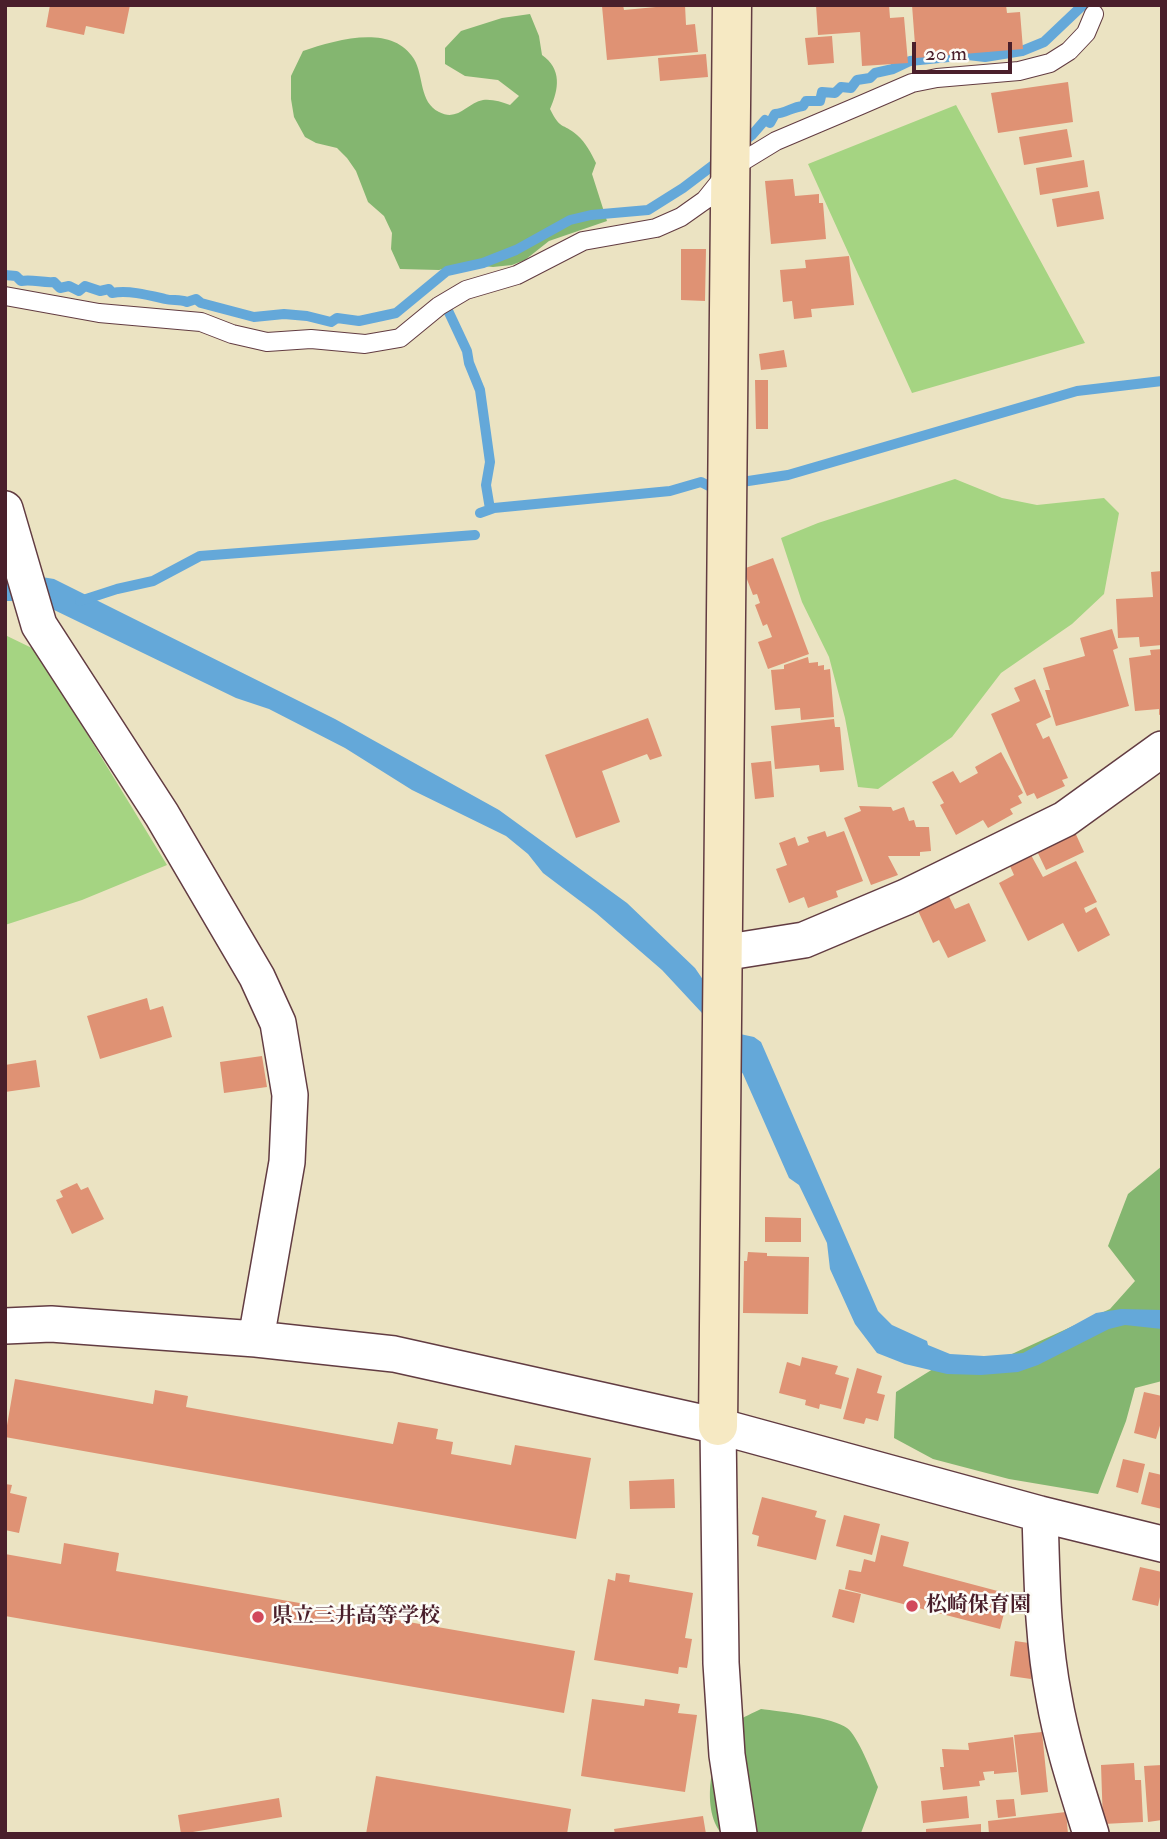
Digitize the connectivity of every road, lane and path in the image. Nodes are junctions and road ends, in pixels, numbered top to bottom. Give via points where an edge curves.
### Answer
1 (732, 5) edge
2 (1094, 14) dead end
3 (730, 169) junction
4 (5, 296) edge
5 (5, 509) edge
6 (5, 615) edge
7 (39, 625) junction
8 (1162, 749) edge
9 (722, 953) junction
10 (5, 1326) edge
11 (256, 1339) junction
12 (718, 1426) junction
13 (1040, 1514) junction
14 (1162, 1544) edge
15 (739, 1834) edge
16 (1091, 1834) edge

1 - 3 street
2 - 3 lane via 1078,42 1050,63 1019,72 912,83 776,141
3 - 4 lane via 705,200 681,217 656,228 583,241 517,275 466,290 400,338 365,344 311,339 267,342 201,322 99,313
3 - 9 street
5 - 7 street
6 - 7 street
7 - 11 street via 162,815 257,977 278,1023 290,1095 287,1162
8 - 9 street via 1065,819 906,897 804,940
9 - 12 street
10 - 11 street via 51,1324
11 - 12 street via 394,1354
12 - 13 street
12 - 15 street via 721,1663 727,1755
13 - 14 street
13 - 16 street via 1043,1621 1054,1699

